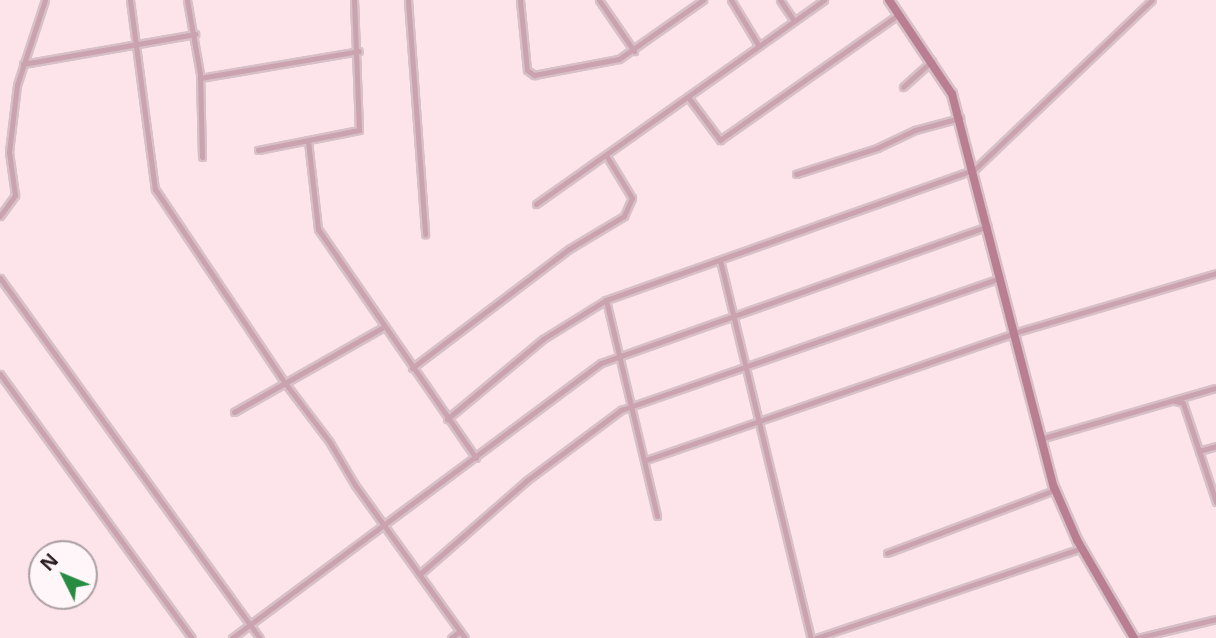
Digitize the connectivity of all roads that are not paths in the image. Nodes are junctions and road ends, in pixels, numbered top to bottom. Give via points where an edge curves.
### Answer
1 (45, 0) edge
2 (130, 0) edge
3 (187, 0) edge
4 (354, 0) edge
5 (408, 0) edge
6 (520, 0) edge
7 (599, 0) edge
8 (703, 0) edge
9 (730, 0) edge
10 (780, 0) edge
11 (824, 0) edge
12 (888, 0) edge
13 (1153, 0) edge
14 (899, 14) junction
15 (794, 21) junction
16 (195, 34) junction
17 (135, 43) junction
18 (760, 46) junction
19 (359, 51) junction
20 (634, 51) junction
21 (932, 61) junction
22 (23, 64) junction
23 (200, 78) junction
24 (903, 87) dead end
25 (688, 97) junction
26 (960, 118) junction
27 (308, 141) junction
28 (0, 144) edge
29 (10, 144) junction
30 (258, 150) dead end
31 (606, 155) junction
32 (202, 157) dead end
33 (974, 170) junction
34 (796, 174) dead end
35 (536, 204) dead end
36 (0, 216) edge
37 (987, 226) junction
38 (425, 234) dead end
39 (720, 260) junction
40 (1216, 273) edge
41 (0, 278) edge
42 (1000, 278) junction
43 (606, 300) junction
44 (733, 313) junction
45 (382, 328) junction
46 (1014, 333) junction
47 (618, 353) junction
48 (412, 368) junction
49 (746, 368) junction
50 (0, 374) edge
51 (285, 383) junction
52 (1216, 388) edge
53 (1172, 401) junction
54 (632, 405) junction
55 (234, 412) dead end
56 (447, 419) junction
57 (759, 421) junction
58 (1040, 439) junction
59 (1216, 446) edge
60 (1199, 451) junction
61 (476, 458) junction
62 (646, 460) junction
63 (1055, 490) junction
64 (1216, 502) edge
65 (657, 516) dead end
66 (387, 526) junction
67 (1082, 548) junction
68 (887, 553) dead end
69 (421, 573) junction
70 (1216, 619) edge
71 (250, 624) junction
72 (460, 631) junction
73 (192, 638) edge
74 (232, 638) edge
75 (260, 638) edge
76 (451, 638) edge
77 (466, 638) edge
78 (814, 638) edge
79 (1136, 638) edge

1 - 22 street
2 - 17 street
3 - 16 street
4 - 19 street
5 - 38 street
6 - 20 street via 527,70 534,75 619,59
7 - 20 street
8 - 20 street
9 - 18 street
10 - 15 street
11 - 15 street
12 - 14 street
13 - 33 street
14 - 21 street
14 - 25 street via 720,139
15 - 18 street
16 - 17 street
16 - 23 street
17 - 22 street
17 - 51 street via 155,189
18 - 25 street
19 - 23 street
19 - 27 street via 359,130
21 - 24 street
21 - 26 street
22 - 29 street
23 - 32 street
25 - 31 street
26 - 33 street
26 - 34 street
27 - 30 street
27 - 45 street via 318,229
28 - 29 street
29 - 36 street via 15,195
31 - 35 street
31 - 48 street via 632,198 624,216 569,249
33 - 37 street
33 - 39 street
37 - 42 street
37 - 44 street
39 - 43 street
39 - 44 street
40 - 46 street
41 - 71 street
42 - 46 street
42 - 49 street
43 - 47 street
43 - 56 street via 543,339
44 - 47 street
44 - 49 street
45 - 48 street
45 - 51 street
46 - 57 street
46 - 58 street
47 - 54 street
47 - 61 street
48 - 56 street
49 - 54 street
49 - 57 street
50 - 73 street
51 - 55 street
51 - 66 street
52 - 53 street
53 - 58 street
53 - 60 street via 1183,403
54 - 62 street
54 - 69 street via 526,481
56 - 61 street
57 - 62 street
57 - 78 street
58 - 63 street
59 - 60 street
60 - 64 street
61 - 66 street
62 - 65 street
63 - 67 street
63 - 68 street
66 - 69 street
66 - 71 street
67 - 78 street
67 - 79 street
69 - 72 street
70 - 79 street
71 - 74 street
71 - 75 street
72 - 76 street
72 - 77 street

